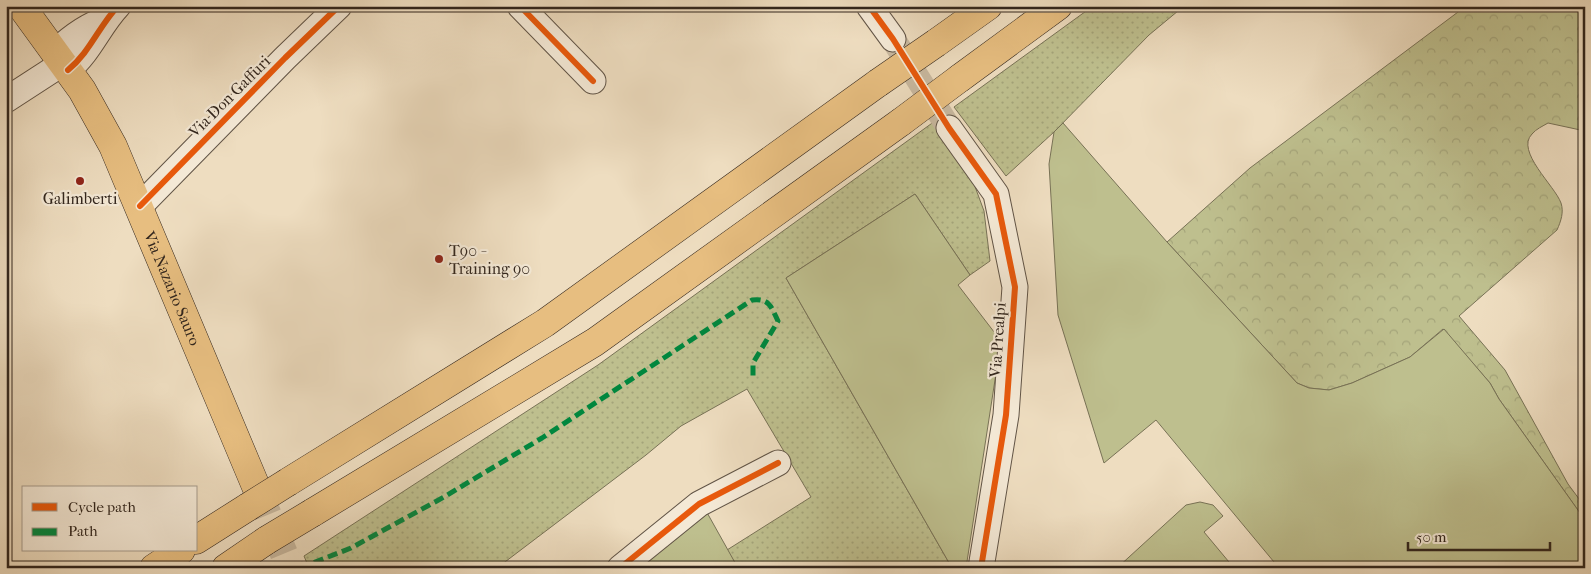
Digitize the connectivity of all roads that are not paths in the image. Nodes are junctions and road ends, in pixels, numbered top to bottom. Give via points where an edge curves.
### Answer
1 (21, 6) edge
2 (339, 6) edge
3 (520, 6) edge
4 (869, 6) edge
5 (988, 6) edge
6 (1058, 6) edge
7 (112, 13) edge
8 (892, 39) tunnel mouth
9 (67, 69) junction
10 (593, 81) dead end
11 (6, 100) edge
12 (949, 128) tunnel mouth
13 (140, 206) junction
14 (778, 463) dead end
15 (253, 498) junction
16 (198, 539) edge
17 (178, 552) edge
18 (154, 568) edge
19 (226, 568) edge
20 (620, 568) edge
21 (981, 568) edge

1 - 9 main road, Via Nazario Sauro
2 - 13 street, Via Don Gaffuri
3 - 10 street
4 - 8 street
5 - 15 main road, bridge via 546,323 288,482
6 - 19 main road, bridge via 595,342
7 - 9 street via 65,43
9 - 11 street
9 - 13 main road, Via Nazario Sauro via 113,146
12 - 21 street, Via Prealpi via 996,194 1015,288 1006,415
13 - 15 main road, Via Nazario Sauro
14 - 20 street via 699,504
15 - 16 main road
17 - 18 main road

